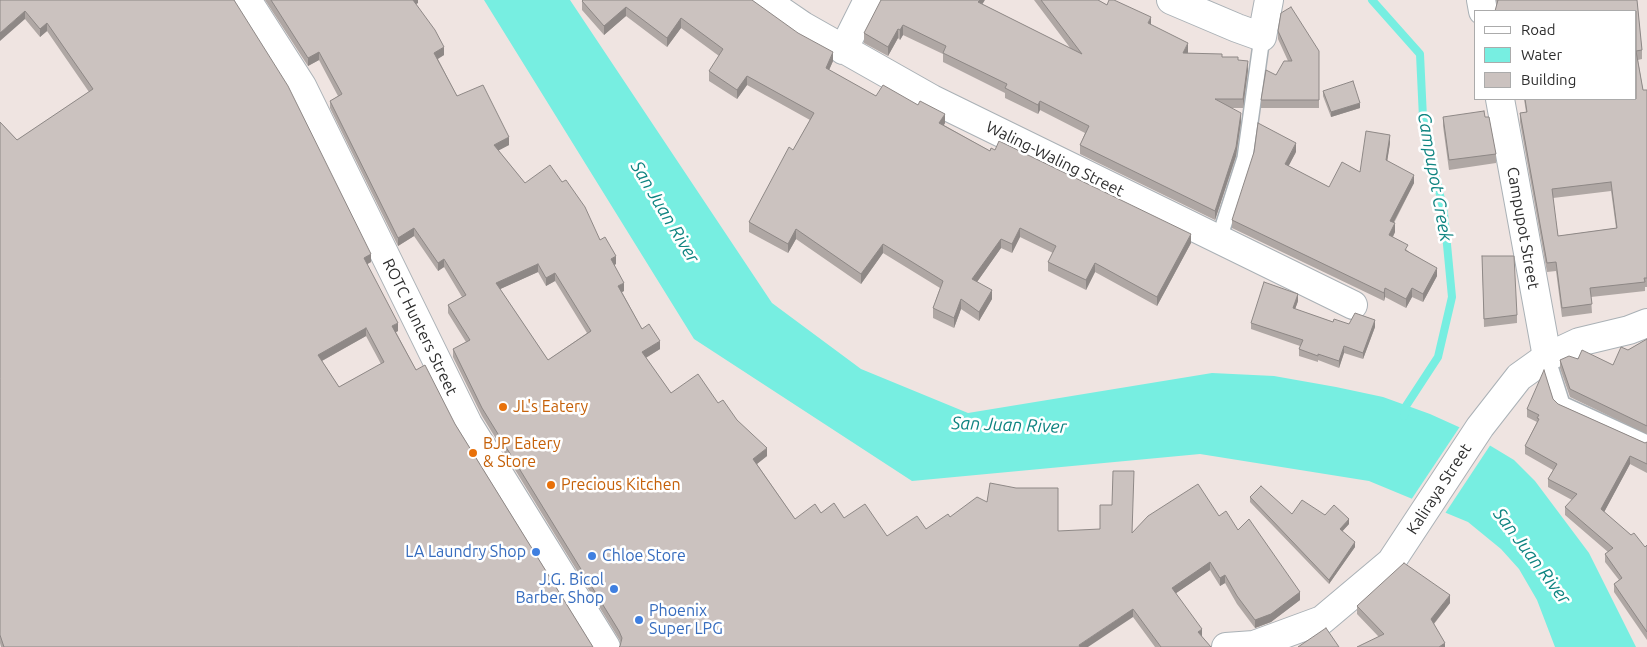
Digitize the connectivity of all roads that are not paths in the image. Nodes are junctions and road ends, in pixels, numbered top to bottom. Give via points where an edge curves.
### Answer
1 (247, 0) edge
2 (765, 0) edge
3 (868, 0) edge
4 (1171, 0) edge
5 (1269, 0) edge
6 (1262, 37) junction
7 (844, 50) junction
8 (1500, 100) edge
9 (1219, 239) junction
10 (1353, 305) dead end
11 (1647, 323) edge
12 (1547, 357) junction
13 (1645, 442) edge
14 (606, 647) edge
15 (1226, 647) edge

1 - 14 street, ROTC Hunters Street via 302,86 468,424
2 - 7 street, Waling-Waling Street
3 - 7 street
4 - 6 street
5 - 6 street
6 - 9 lane via 1245,158
7 - 9 street, Waling-Waling Street via 932,99
8 - 12 street, Campupot Street
9 - 10 street, Waling-Waling Street
11 - 12 street, Kaliraya Street via 1580,342
12 - 13 lane via 1562,404
12 - 15 street, Kaliraya Street via 1519,377 1480,427 1391,562 1322,620 1254,645

